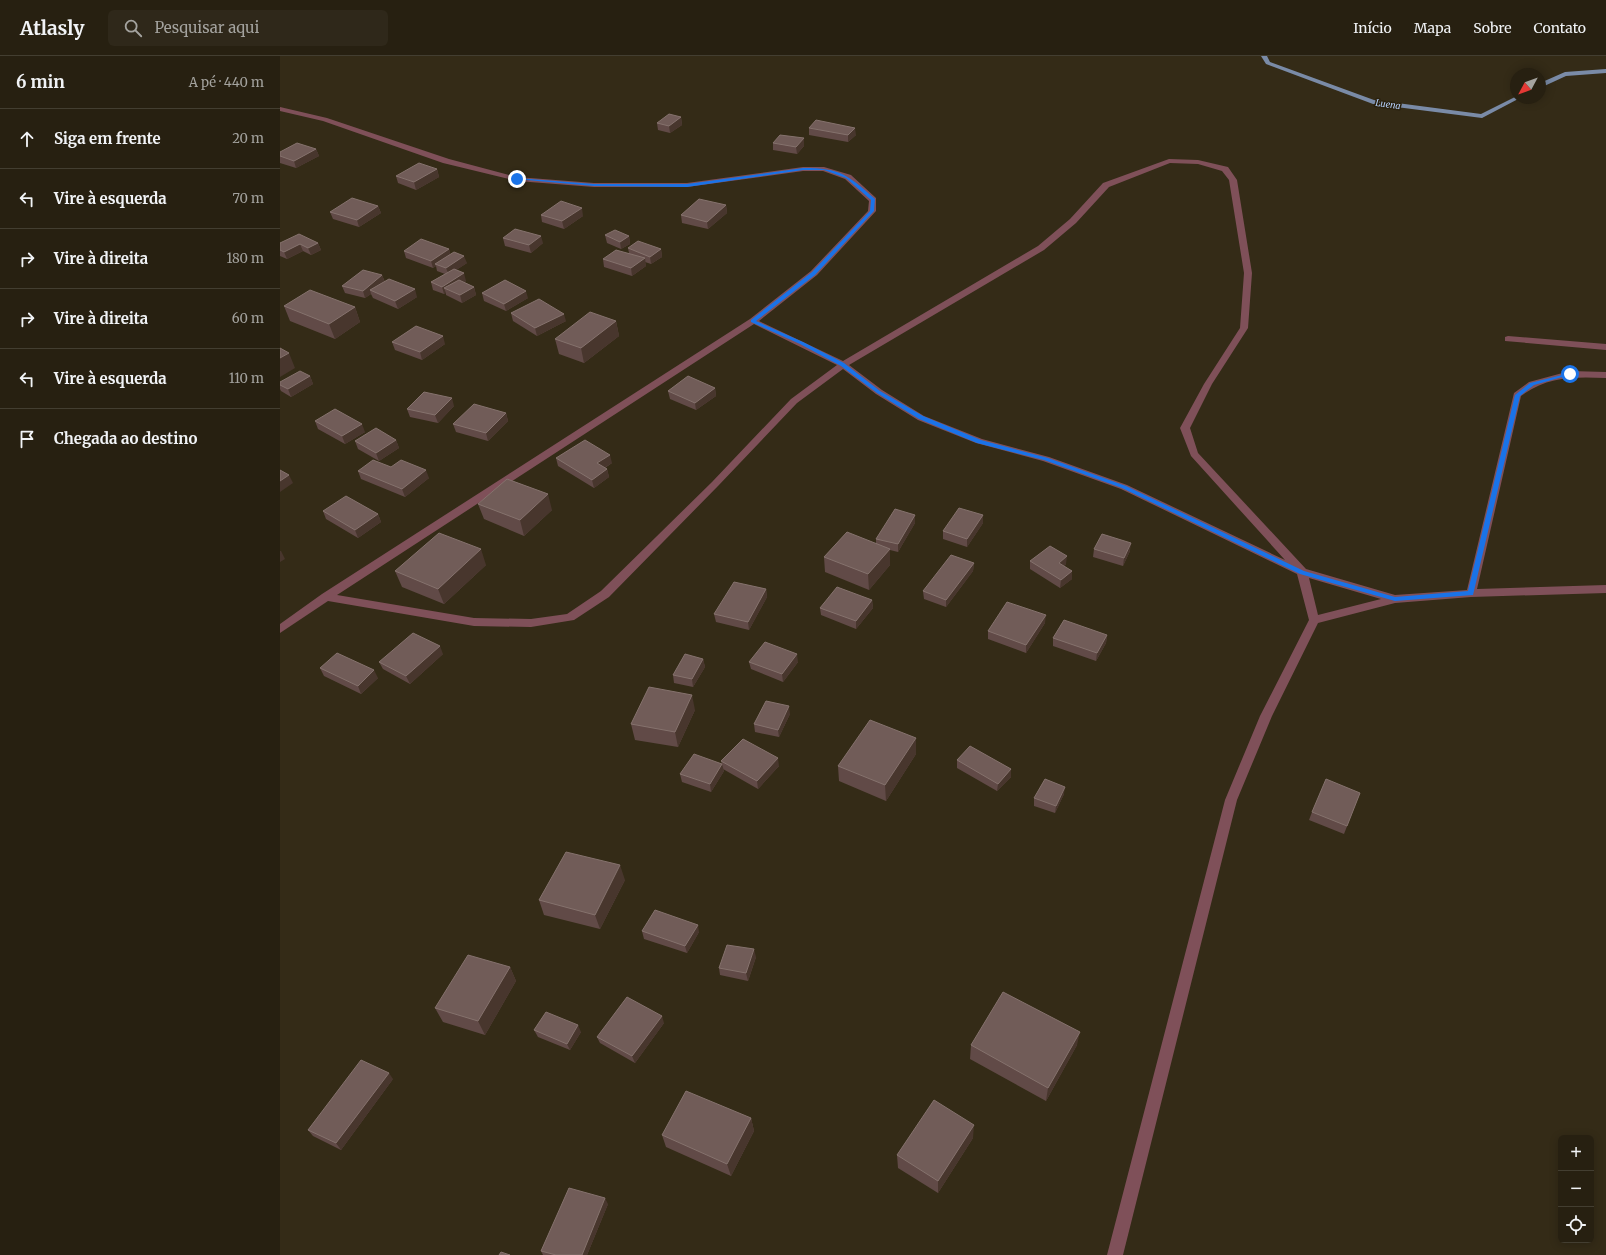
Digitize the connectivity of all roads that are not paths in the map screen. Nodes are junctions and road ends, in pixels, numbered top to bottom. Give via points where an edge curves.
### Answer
1 (280, 109) edge
2 (753, 321) junction
3 (1508, 338) dead end
4 (1606, 347) edge
5 (843, 364) junction
6 (1606, 375) edge
7 (1302, 572) junction
8 (1606, 589) edge
9 (1471, 593) junction
10 (326, 597) junction
11 (1395, 599) junction
12 (1314, 620) junction
13 (280, 629) edge
14 (1115, 1255) edge

1 - 2 street via 325,119 446,161 517,179 594,185 687,185 803,169 824,169 848,177 873,200 872,211 814,274
2 - 5 street
2 - 10 street
3 - 4 street
5 - 7 street via 879,392 921,418 979,441 1046,459 1124,487
5 - 7 street via 1040,248 1073,221 1106,185 1169,161 1198,162 1225,169 1233,180 1248,273 1244,328 1208,384 1185,428 1194,454
5 - 10 street via 794,401 716,484 605,594 570,616 531,623 474,622
6 - 9 street via 1570,374 1532,384 1517,395
7 - 11 street
7 - 12 street
8 - 9 street
9 - 11 street
10 - 13 street
11 - 12 street
12 - 14 street via 1266,716 1231,800

